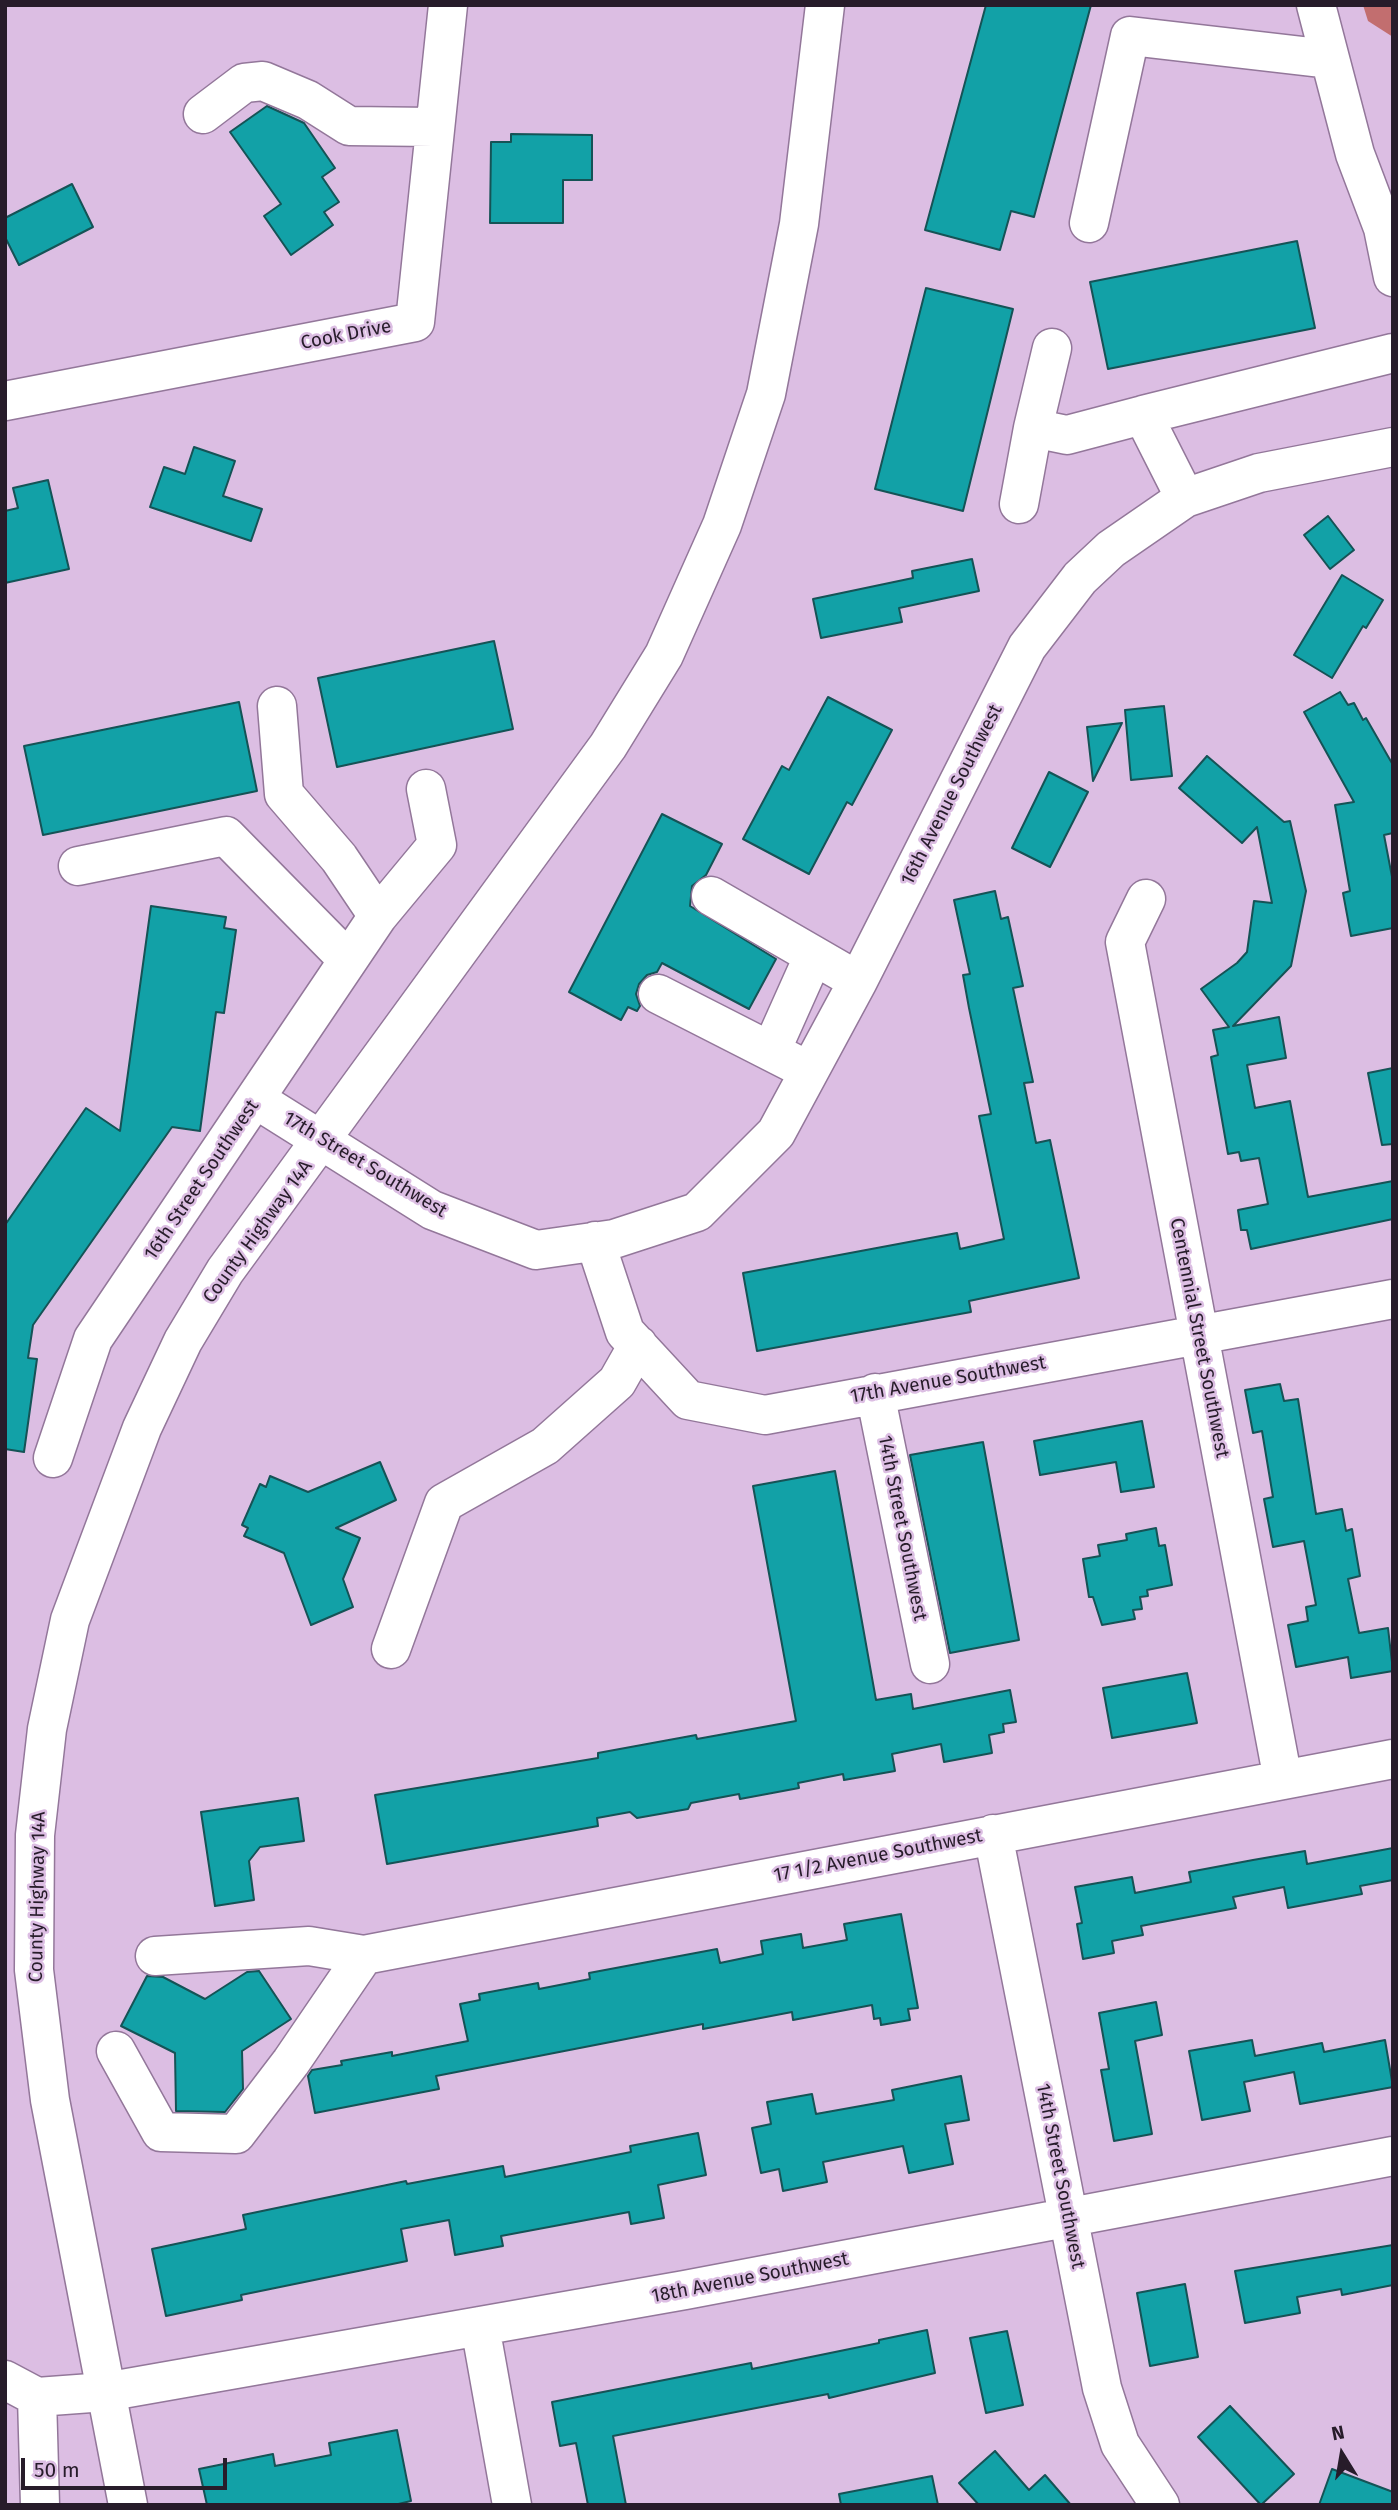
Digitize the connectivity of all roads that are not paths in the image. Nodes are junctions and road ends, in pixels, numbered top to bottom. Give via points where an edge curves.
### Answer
1 (448, 5) edge
2 (825, 5) edge
3 (1316, 5) edge
4 (1329, 59) junction
5 (203, 114) dead end
6 (433, 127) junction
7 (1089, 223) dead end
8 (1393, 277) edge
9 (1052, 348) dead end
10 (1393, 353) edge
11 (5, 401) edge
12 (1143, 415) junction
13 (1033, 428) junction
14 (1393, 447) edge
15 (1185, 498) junction
16 (1019, 504) dead end
17 (276, 706) dead end
18 (426, 789) dead end
19 (78, 866) dead end
20 (711, 896) dead end
21 (1146, 899) dead end
22 (378, 916) junction
23 (813, 957) junction
24 (348, 960) junction
25 (858, 981) junction
26 (658, 994) dead end
27 (771, 1051) junction
28 (810, 1071) junction
29 (257, 1100) junction
30 (323, 1140) junction
31 (595, 1241) junction
32 (1393, 1299) edge
33 (1200, 1334) junction
34 (638, 1345) junction
35 (874, 1392) junction
36 (52, 1458) dead end
37 (391, 1649) dead end
38 (930, 1664) dead end
39 (1393, 1759) edge
40 (1283, 1780) junction
41 (993, 1835) junction
42 (364, 1955) junction
43 (155, 1956) dead end
44 (116, 2051) dead end
45 (1393, 2156) edge
46 (1067, 2218) junction
47 (480, 2326) junction
48 (21, 2389) edge
49 (105, 2392) junction
50 (40, 2505) edge
51 (128, 2505) edge
52 (512, 2505) edge
53 (1160, 2505) edge

1 - 6 street, Cook Drive
2 - 30 street, County Highway 14A via 799,224 766,394 717,536 664,655 608,747
3 - 4 street
4 - 7 street via 1130,36
4 - 8 street via 1383,228
5 - 6 street via 244,83 263,82 309,100 349,125
6 - 11 street, Cook Drive via 415,322
9 - 13 street
10 - 12 street
12 - 13 street via 1067,435
12 - 15 street
13 - 16 street
14 - 15 street, 16th Avenue Southwest via 1259,472
15 - 25 street, 16th Avenue Southwest via 1111,549 1080,578 1027,647
17 - 22 street via 284,794 340,858
18 - 22 street, 16th Street Southwest via 437,845
19 - 24 street via 226,836
20 - 23 street
21 - 33 street, Centennial Street Southwest via 1125,942
22 - 24 street, 16th Street Southwest
23 - 25 street
23 - 27 street
24 - 29 street, 16th Street Southwest
25 - 28 street, 16th Avenue Southwest
26 - 27 street
27 - 28 street
28 - 31 street, 16th Avenue Southwest via 776,1133 698,1212
29 - 30 street, 17th Street Southwest
29 - 36 street, 16th Street Southwest via 93,1339
30 - 31 street, 17th Street Southwest via 432,1210 536,1250
30 - 49 street, County Highway 14A via 225,1271 177,1354 106,1518 70,1620 47,1729 35,1835 34,1970 50,2101
31 - 34 street, 17th Avenue Southwest via 625,1332
32 - 33 street, 17th Avenue Southwest
33 - 35 street, 17th Avenue Southwest
33 - 40 street, Centennial Street Southwest
34 - 35 street, 17th Avenue Southwest via 688,1400 765,1415
34 - 37 street via 617,1382 545,1446 444,1503
35 - 38 street, 14th Street Southwest
39 - 40 street, 17 1/2 Avenue Southwest
40 - 41 street, 17 1/2 Avenue Southwest
41 - 42 street, 17 1/2 Avenue Southwest
41 - 46 street, 14th Street Southwest
42 - 43 street via 309,1946
42 - 44 street via 236,2134 161,2132
45 - 46 street, 18th Avenue Southwest
46 - 47 street, 18th Avenue Southwest
46 - 53 street, 14th Street Southwest via 1120,2444
47 - 49 street, 18th Avenue Southwest
47 - 52 street
48 - 49 street, 18th Avenue Southwest
48 - 50 street
49 - 51 street, County Highway 14A

